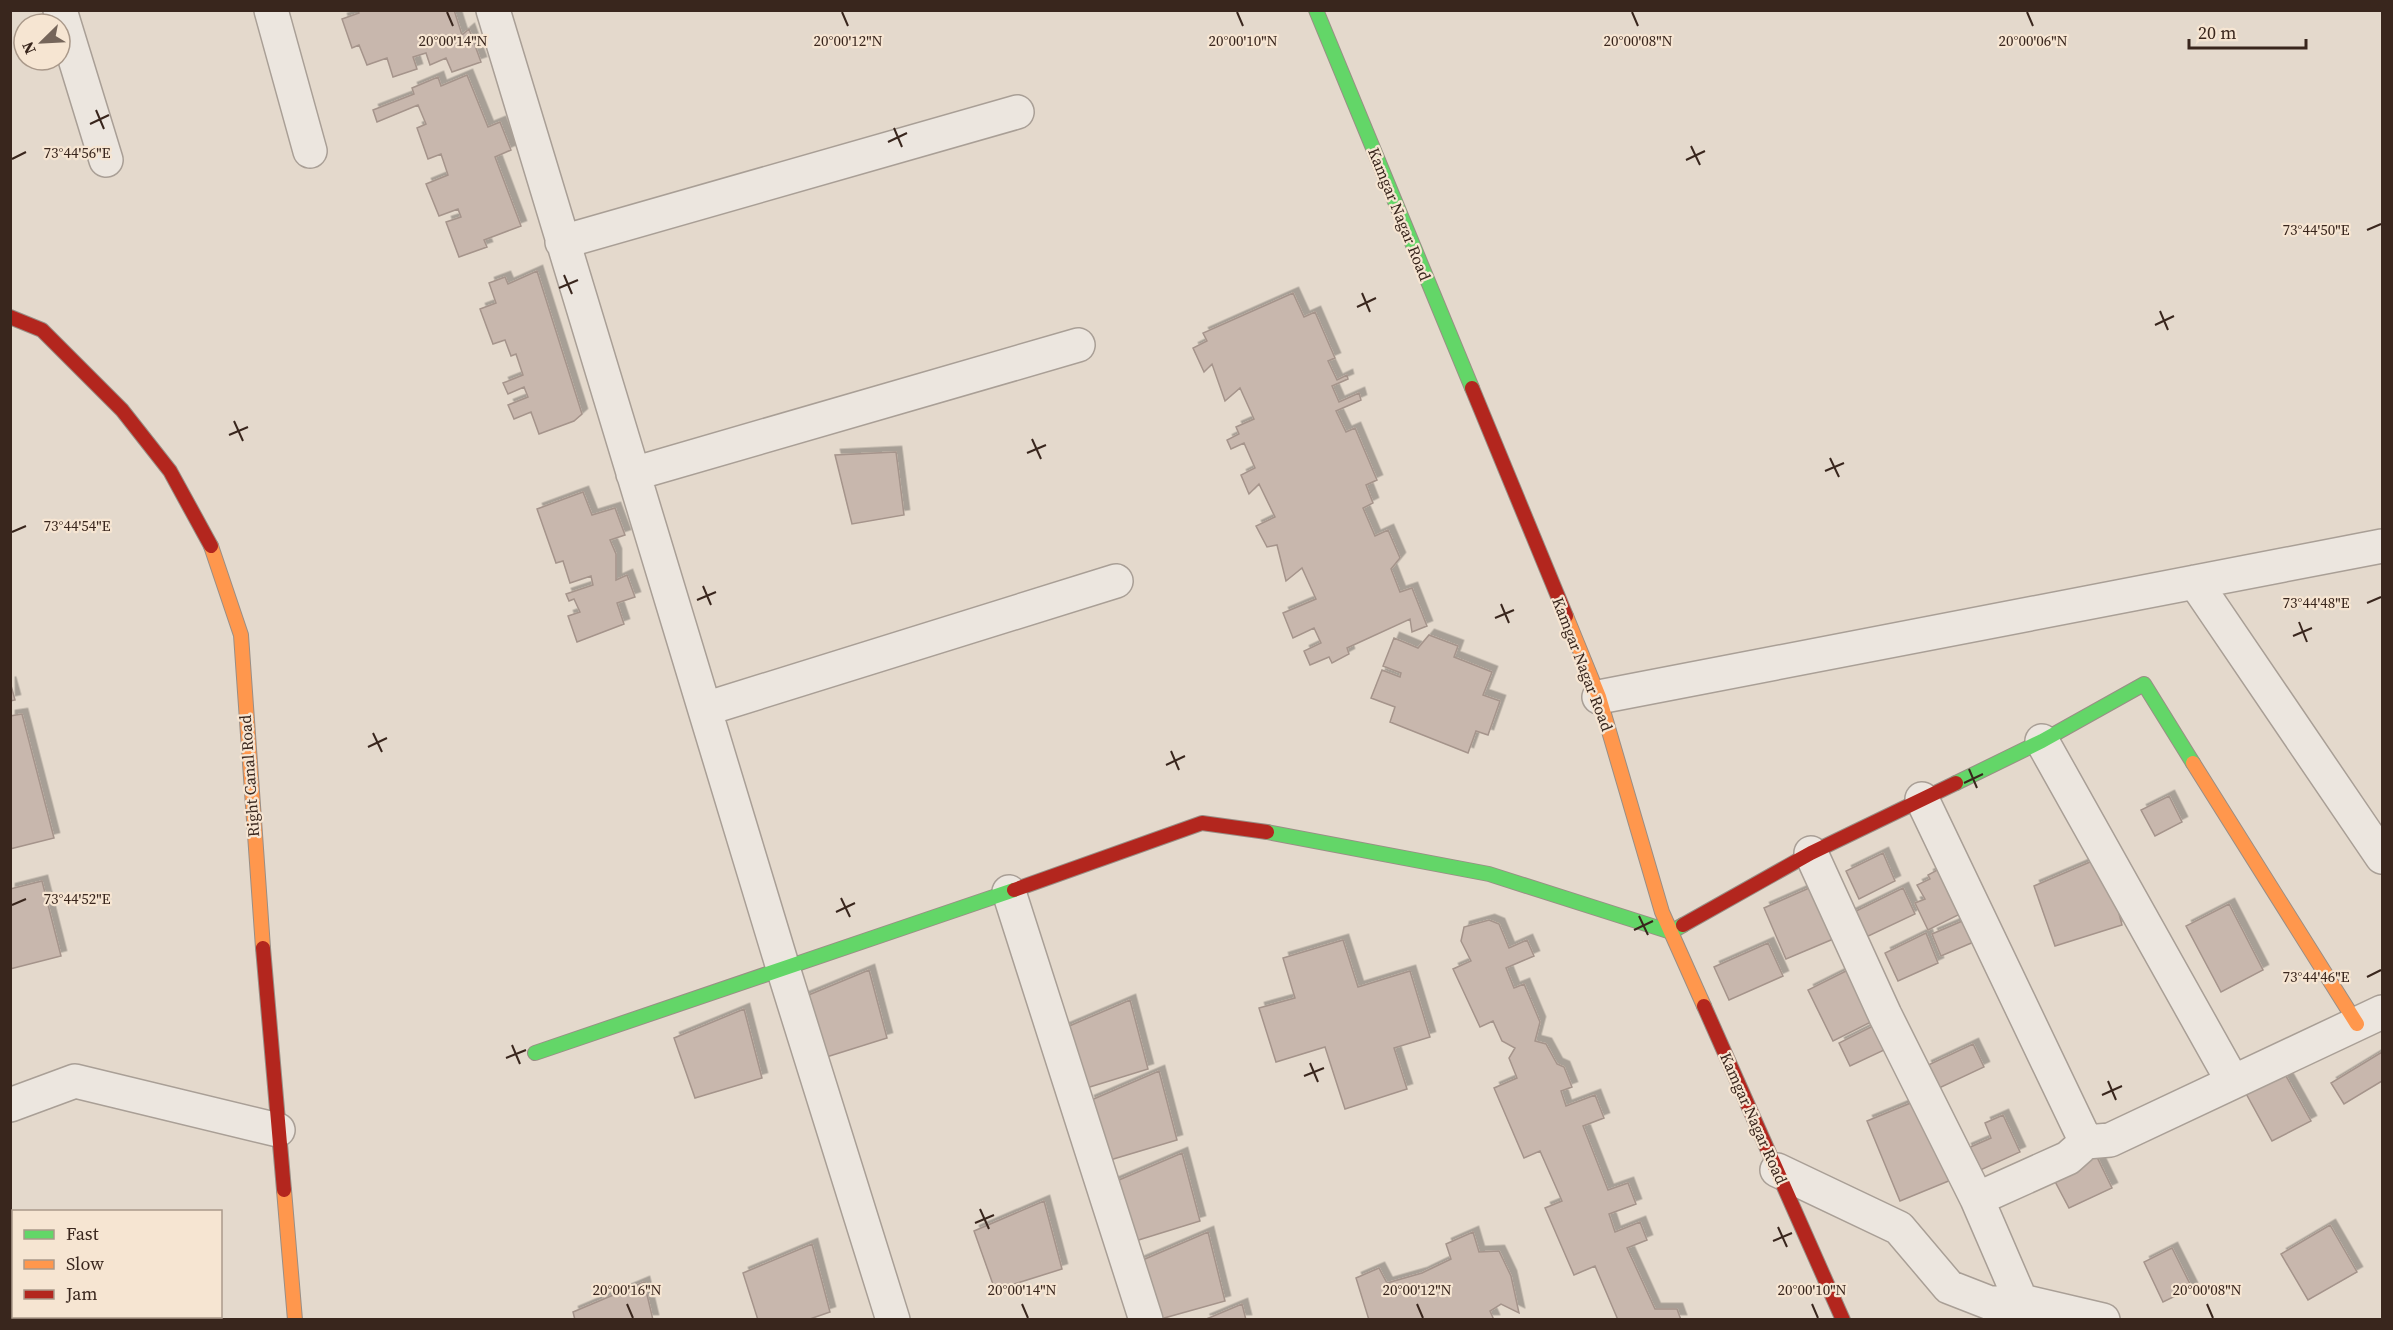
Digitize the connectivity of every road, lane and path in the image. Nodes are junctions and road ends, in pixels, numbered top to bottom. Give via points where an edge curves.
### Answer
1 (60, 10) edge
2 (272, 10) edge
3 (493, 10) edge
4 (1316, 10) edge
5 (1017, 112) dead end
6 (310, 151) dead end
7 (106, 160) dead end
8 (562, 242) junction
9 (10, 317) edge
10 (1078, 345) dead end
11 (633, 474) junction
12 (2382, 546) edge
13 (1116, 581) dead end
14 (2194, 582) junction
15 (1599, 697) junction
16 (705, 709) junction
17 (2042, 741) junction
18 (1922, 799) junction
19 (1811, 853) junction
20 (2382, 857) edge
21 (1010, 892) junction
22 (1671, 932) junction
23 (783, 968) junction
24 (2370, 1018) edge
25 (535, 1053) dead end
26 (2234, 1082) junction
27 (10, 1105) edge
28 (278, 1130) junction
29 (2086, 1142) junction
30 (1777, 1170) junction
31 (1977, 1199) junction
32 (2026, 1310) edge
33 (295, 1320) edge
34 (893, 1320) edge
35 (1146, 1320) edge
36 (1843, 1320) edge
37 (2103, 1320) edge

1 - 7 street
2 - 6 street
3 - 8 street
4 - 15 street, Kamgar Nagar Road
5 - 8 street
8 - 11 street
9 - 28 street, Right Canal Road via 42,330 122,410 170,471 215,553 241,634
10 - 11 street
11 - 16 street
12 - 14 street
13 - 16 street
14 - 15 street
14 - 20 street
15 - 22 street, Kamgar Nagar Road
16 - 23 street
17 - 18 street
17 - 24 street via 2144,684
17 - 26 street
18 - 19 street
18 - 29 street
19 - 22 street
19 - 31 street via 1885,1016
21 - 22 street via 1202,823 1270,832 1489,874
21 - 23 street
21 - 35 street
22 - 30 street, Kamgar Nagar Road
23 - 25 street
23 - 34 street
24 - 26 street
26 - 29 street via 2110,1140
27 - 28 street via 75,1081
28 - 33 street, Right Canal Road
29 - 31 street via 2068,1158
30 - 32 street via 1899,1228 1949,1287 1990,1303
30 - 36 street, Kamgar Nagar Road
31 - 32 street
32 - 37 street

